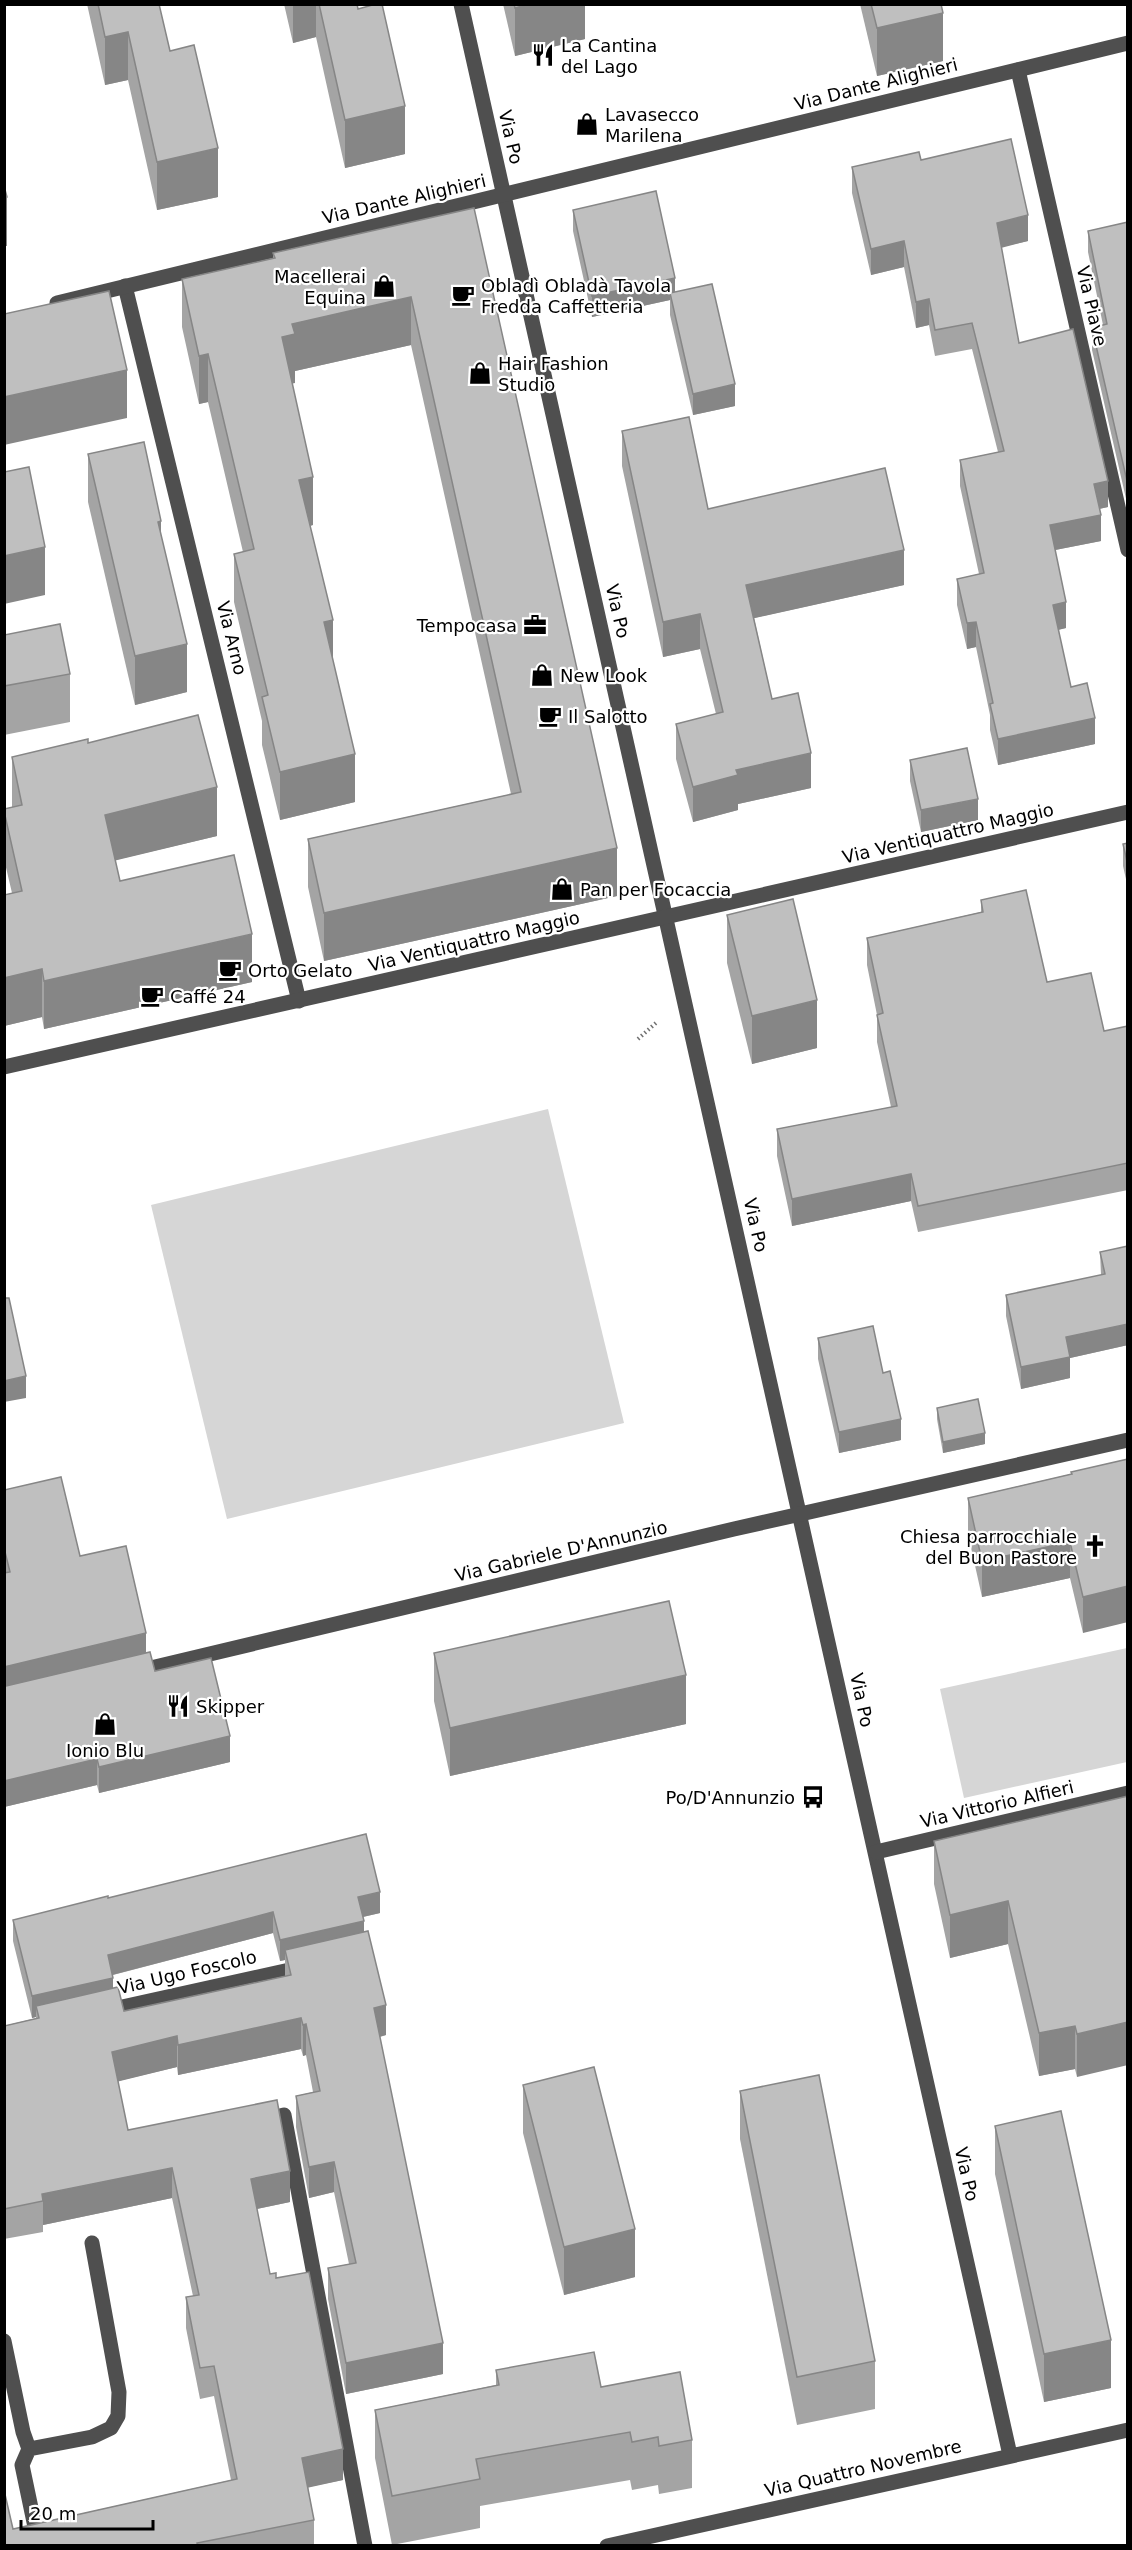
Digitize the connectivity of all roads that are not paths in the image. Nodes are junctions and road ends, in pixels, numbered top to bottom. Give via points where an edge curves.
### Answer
1 (461, 4) edge
2 (1128, 44) edge
3 (1018, 70) junction
4 (504, 195) junction
5 (125, 285) junction
6 (37, 308) edge
7 (1128, 550) edge
8 (1128, 812) edge
9 (666, 918) junction
10 (299, 1001) junction
11 (4, 1067) edge
12 (1128, 1440) edge
13 (801, 1515) junction
14 (120, 1675) edge
15 (1128, 1793) edge
16 (876, 1852) junction
17 (320, 1963) edge
18 (86, 2015) edge
19 (241, 2125) edge
20 (92, 2243) dead end
21 (4, 2341) edge
22 (1128, 2430) edge
23 (29, 2449) junction
24 (1010, 2455) junction
25 (39, 2546) edge
26 (365, 2546) edge
27 (608, 2546) edge

1 - 4 street, Via Po
2 - 3 street, Via Dante Alighieri
3 - 4 street, Via Dante Alighieri
3 - 7 street, Via Piave
4 - 5 street, Via Dante Alighieri
4 - 9 street, Via Po
5 - 6 street, Via Dante Alighieri
5 - 10 street, Via Arno
8 - 9 street, Via Ventiquattro Maggio
9 - 10 street, Via Ventiquattro Maggio
9 - 13 street, Via Po
10 - 11 street, Via Ventiquattro Maggio
12 - 13 street, Via Gabriele D'Annunzio
13 - 14 street, Via Gabriele D'Annunzio
13 - 16 street, Via Po
15 - 16 street, Via Vittorio Alfieri
16 - 24 street, Via Po
17 - 18 street, Via Ugo Foscolo
19 - 26 street via 284,2115
20 - 23 street via 117,2375 118,2416 111,2428 92,2437
21 - 23 street
22 - 24 street, Via Quattro Novembre
23 - 25 street via 21,2465
24 - 27 street, Via Quattro Novembre

